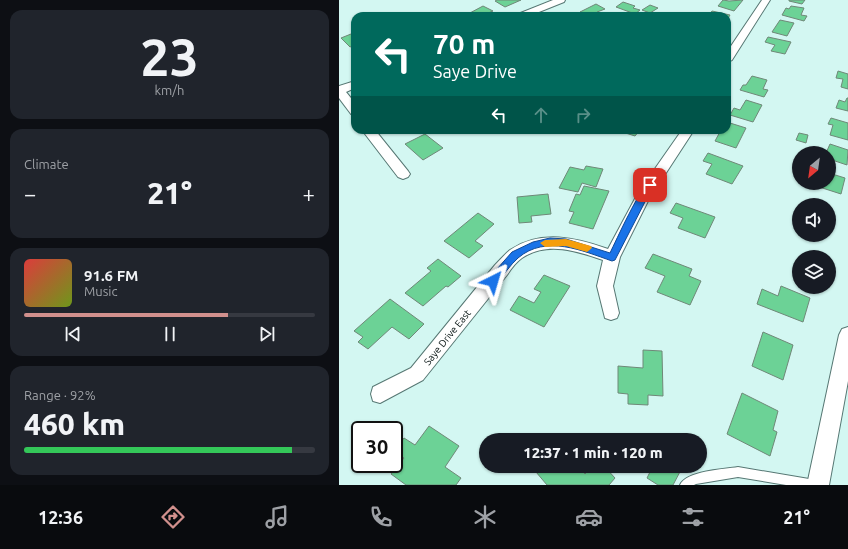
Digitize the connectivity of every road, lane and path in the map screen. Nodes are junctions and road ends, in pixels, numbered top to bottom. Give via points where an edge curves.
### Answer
1 (561, 0) edge
2 (766, 0) edge
3 (531, 12) edge
4 (731, 54) edge
5 (351, 86) edge
6 (339, 90) edge
7 (351, 106) edge
8 (371, 134) edge
9 (684, 134) edge
10 (403, 174) dead end
11 (612, 257) junction
12 (611, 313) dead end
13 (848, 335) edge
14 (380, 394) dead end
15 (685, 485) edge
16 (817, 485) edge

1 - 3 street
2 - 4 street
5 - 6 street
6 - 7 street
8 - 10 street
9 - 11 street via 643,196
11 - 12 street via 605,286
11 - 14 street, Saye Drive East via 566,242 533,246 515,255 417,374
13 - 16 street
15 - 16 lane via 694,479 738,472

